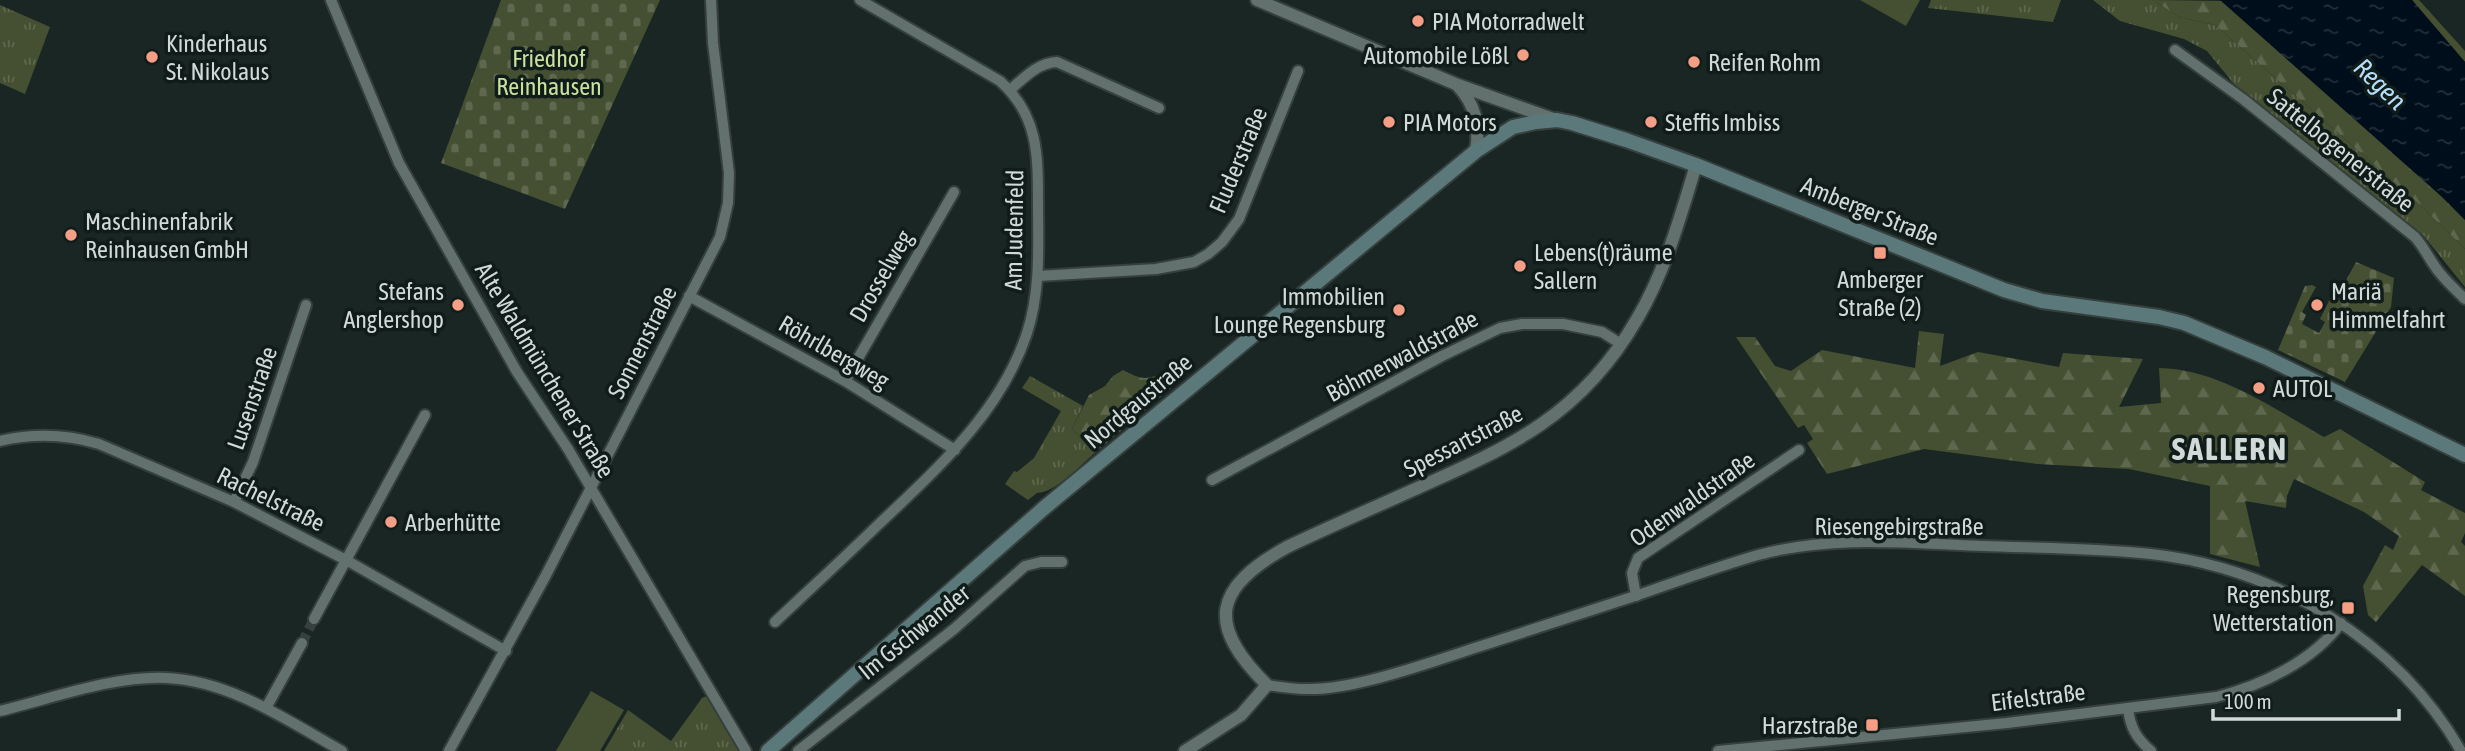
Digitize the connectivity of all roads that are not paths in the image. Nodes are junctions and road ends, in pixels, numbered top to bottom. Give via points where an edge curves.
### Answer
1 (331, 0) edge
2 (711, 0) edge
3 (860, 0) edge
4 (1257, 0) edge
5 (2175, 50) dead end
6 (1298, 71) dead end
7 (1458, 85) junction
8 (1010, 90) junction
9 (1159, 108) dead end
10 (1557, 120) junction
11 (1476, 151) junction
12 (1696, 166) junction
13 (954, 192) dead end
14 (1038, 276) junction
15 (689, 296) junction
16 (2465, 299) edge
17 (306, 306) dead end
18 (1621, 344) junction
19 (845, 381) junction
20 (425, 415) dead end
21 (0, 441) edge
22 (955, 450) junction
23 (1799, 450) dead end
24 (2465, 455) edge
25 (1212, 480) dead end
26 (591, 488) junction
27 (234, 502) junction
28 (346, 561) junction
29 (1062, 562) dead end
30 (1636, 596) junction
31 (314, 619) tunnel mouth
32 (775, 622) dead end
33 (2341, 623) junction
34 (302, 643) tunnel mouth
35 (506, 651) junction
36 (1267, 685) junction
37 (266, 708) junction
38 (2128, 708) junction
39 (0, 711) edge
40 (1734, 750) edge
41 (342, 751) edge
42 (449, 751) edge
43 (746, 751) edge
44 (768, 751) edge
45 (798, 751) edge
46 (1185, 751) edge
47 (1717, 751) edge
48 (2151, 751) edge
49 (2461, 751) edge

1 - 26 street, Alte Waldmünchener Straße via 399,163 517,372
2 - 15 street, Sonnenstraße via 729,189 720,237
3 - 8 street, Am Judenfeld
4 - 7 street, Amberger Straße
5 - 16 street, Sattelbogenerstraße via 2244,99 2415,237
6 - 14 street, Fluderstraße via 1239,219 1208,254 1156,269
7 - 10 street, Amberger Straße
7 - 11 street via 1468,96 1476,121
8 - 9 street via 1036,68 1057,62
8 - 14 street, Am Judenfeld via 1025,110 1036,144
10 - 11 main road, Nordgaustraße via 1513,127
10 - 12 main road, Amberger Straße
11 - 44 main road, Nordgaustraße via 1044,508
12 - 18 street, Spessartstraße via 1656,280
12 - 24 main road, Amberger Straße via 2004,290 2050,302 2159,317 2212,333
13 - 19 street, Drosselweg
14 - 22 street, Am Judenfeld via 1021,349 998,393
15 - 19 street, Röhrlbergweg
15 - 26 street, Sonnenstraße
17 - 27 street, Lusenstraße via 253,462
18 - 25 street, Böhmerwaldstraße via 1602,332 1563,324 1500,328
18 - 36 street, Spessartstraße via 1572,401 1527,436 1287,547 1243,576 1228,603 1229,636 1246,664
19 - 22 street, Röhrlbergweg
20 - 28 street
21 - 27 street, Rachelstraße via 42,435 77,438
22 - 32 street, Am Judenfeld
23 - 30 street, Odenwaldstraße via 1638,558 1632,573
26 - 35 street, Sonnenstraße
26 - 43 street, Alte Waldmünchener Straße
27 - 28 street, Rachelstraße
28 - 31 street
28 - 35 street, Rachelstraße
29 - 45 street, Im Gschwander via 1026,566 954,629
30 - 33 street, Riesengebirgstraße via 1751,557 1823,543 1881,542 2115,551 2194,561 2272,585
30 - 36 street, Riesengebirgstraße via 1371,678 1308,690
33 - 38 street, Eifelstraße via 2332,636 2297,662 2243,690
33 - 49 street, Riesengebirgstraße via 2405,677 2437,713
34 - 37 street
35 - 42 street, Sonnenstraße
36 - 46 street via 1241,715
37 - 39 street via 202,684 167,678 126,680
37 - 41 street
38 - 40 street, Eifelstraße
38 - 48 street via 2134,734
40 - 47 street, Eifelstraße

